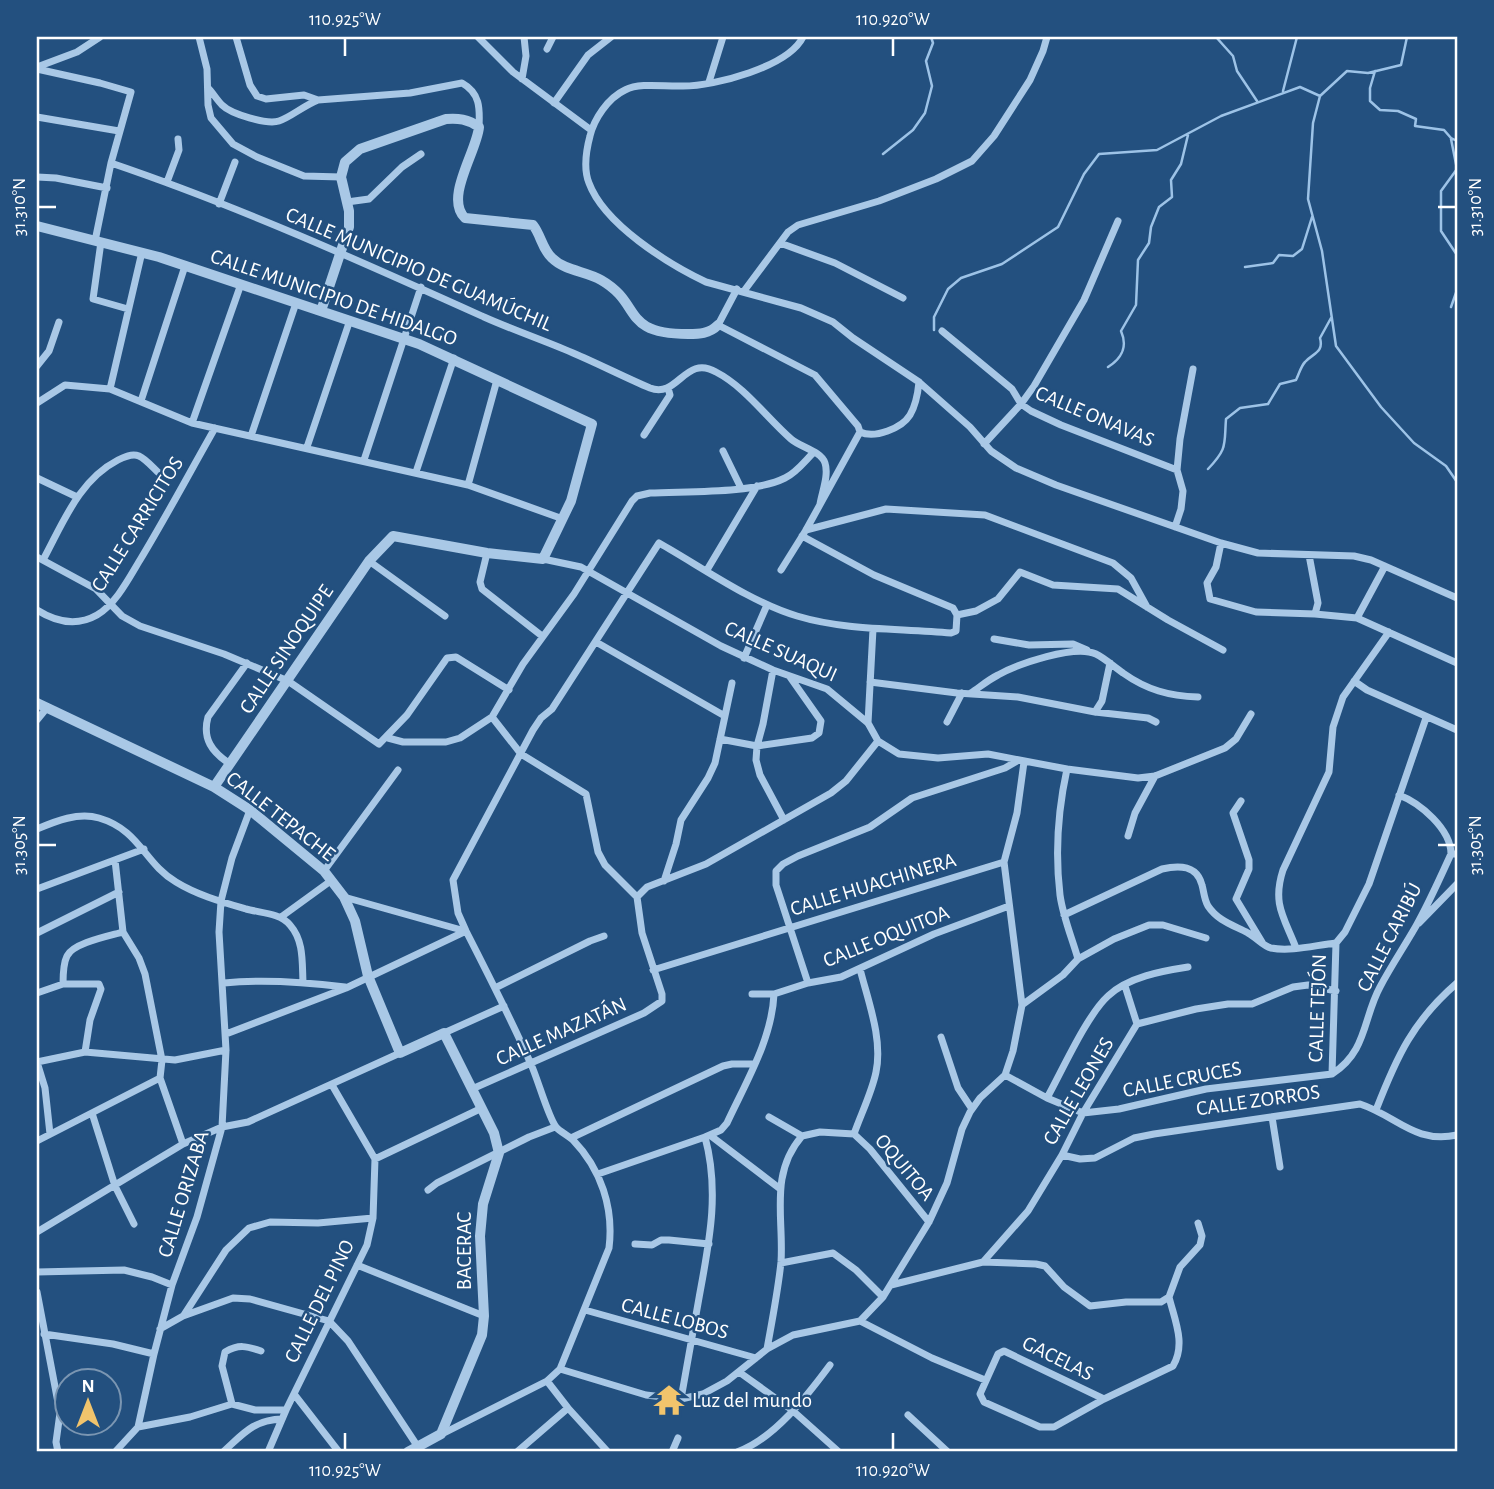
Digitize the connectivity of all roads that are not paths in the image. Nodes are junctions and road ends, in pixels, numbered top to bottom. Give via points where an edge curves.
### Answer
1 (100, 37) edge
2 (199, 37) edge
3 (236, 37) edge
4 (478, 37) edge
5 (524, 37) edge
6 (553, 37) edge
7 (611, 37) edge
8 (723, 37) edge
9 (803, 37) edge
10 (1047, 37) edge
11 (547, 49) dead end
12 (37, 68) edge
13 (522, 79) junction
14 (709, 82) junction
15 (208, 88) junction
16 (318, 100) junction
17 (554, 103) junction
18 (37, 117) edge
19 (479, 127) junction
20 (591, 130) junction
21 (119, 131) junction
22 (178, 139) dead end
23 (421, 154) dead end
24 (235, 162) dead end
25 (111, 163) junction
26 (37, 177) edge
27 (341, 177) junction
28 (167, 182) junction
29 (107, 188) junction
30 (347, 202) junction
31 (219, 204) junction
32 (1118, 221) dead end
33 (37, 226) edge
34 (98, 242) junction
35 (780, 243) junction
36 (142, 252) junction
37 (340, 254) junction
38 (186, 266) junction
39 (241, 284) junction
40 (421, 287) junction
41 (740, 290) junction
42 (903, 298) dead end
43 (296, 303) junction
44 (128, 309) junction
45 (321, 311) junction
46 (350, 320) junction
47 (60, 322) dead end
48 (718, 325) junction
49 (943, 331) dead end
50 (404, 338) junction
51 (453, 358) junction
52 (37, 366) edge
53 (1193, 369) dead end
54 (498, 380) junction
55 (919, 382) junction
56 (668, 388) junction
57 (110, 389) junction
58 (141, 401) junction
59 (37, 403) edge
60 (1021, 404) junction
61 (192, 423) junction
62 (215, 428) junction
63 (859, 429) junction
64 (644, 435) dead end
65 (251, 436) junction
66 (984, 444) junction
67 (307, 447) junction
68 (723, 451) dead end
69 (813, 453) junction
70 (364, 460) junction
71 (1177, 470) junction
72 (416, 472) junction
73 (160, 474) dead end
74 (37, 478) edge
75 (468, 485) junction
76 (757, 486) junction
77 (741, 488) junction
78 (77, 497) junction
79 (820, 504) junction
80 (563, 519) junction
81 (1175, 527) junction
82 (804, 533) junction
83 (393, 536) joint
84 (1221, 543) junction
85 (487, 553) junction
86 (1308, 555) junction
87 (40, 559) edge
88 (543, 559) junction
89 (369, 561) junction
90 (1385, 566) junction
91 (707, 570) junction
92 (780, 570) dead end
93 (589, 571) junction
94 (626, 593) junction
95 (1457, 598) edge
96 (110, 603) junction
97 (767, 605) junction
98 (1147, 607) junction
99 (37, 610) edge
100 (1315, 614) junction
101 (957, 615) junction
102 (445, 616) dead end
103 (1357, 618) junction
104 (873, 629) junction
105 (1389, 632) junction
106 (542, 636) junction
107 (994, 639) dead end
108 (596, 642) junction
109 (1223, 650) dead end
110 (1087, 651) junction
111 (744, 658) junction
112 (247, 663) junction
113 (1110, 663) junction
114 (1457, 663) edge
115 (773, 670) junction
116 (790, 677) junction
117 (288, 681) junction
118 (870, 681) junction
119 (1354, 681) junction
120 (732, 683) dead end
121 (509, 690) junction
122 (962, 693) junction
123 (971, 694) junction
124 (1198, 697) dead end
125 (41, 706) edge
126 (1095, 712) junction
127 (1251, 714) dead end
128 (723, 715) junction
129 (492, 717) junction
130 (1426, 718) junction
131 (37, 720) edge
132 (947, 722) dead end
133 (1156, 722) dead end
134 (868, 723) junction
135 (1457, 730) edge
136 (388, 738) junction
137 (720, 739) junction
138 (878, 741) junction
139 (757, 746) junction
140 (522, 754) junction
141 (1021, 761) junction
142 (230, 764) junction
143 (1067, 769) junction
144 (398, 770) dead end
145 (1155, 776) junction
146 (214, 787) junction
147 (1399, 795) junction
148 (1241, 801) dead end
149 (250, 810) junction
150 (784, 820) junction
151 (37, 829) edge
152 (1128, 836) dead end
153 (144, 849) junction
154 (1454, 854) edge
155 (115, 860) junction
156 (1004, 862) junction
157 (328, 875) junction
158 (664, 881) junction
159 (1457, 884) edge
160 (37, 889) edge
161 (119, 892) junction
162 (344, 897) junction
163 (637, 897) junction
164 (221, 901) junction
165 (1009, 906) junction
166 (1064, 915) junction
167 (281, 917) junction
168 (1416, 926) junction
169 (789, 928) junction
170 (466, 931) junction
171 (123, 932) junction
172 (37, 933) edge
173 (604, 936) dead end
174 (1206, 938) dead end
175 (1262, 943) junction
176 (1336, 943) junction
177 (1296, 948) junction
178 (1078, 959) junction
179 (1188, 967) dead end
180 (860, 969) junction
181 (653, 970) junction
182 (368, 976) junction
183 (303, 982) junction
184 (224, 983) junction
185 (808, 983) junction
186 (1457, 983) edge
187 (63, 984) junction
188 (1125, 986) junction
189 (346, 988) junction
190 (495, 988) junction
191 (1336, 991) junction
192 (37, 993) edge
193 (752, 993) dead end
194 (774, 993) junction
195 (1022, 1005) junction
196 (504, 1006) junction
197 (1138, 1024) junction
198 (444, 1033) junction
199 (226, 1034) junction
200 (941, 1037) dead end
201 (226, 1050) junction
202 (85, 1052) junction
203 (400, 1053) junction
204 (162, 1060) junction
205 (37, 1062) edge
206 (531, 1064) junction
207 (754, 1064) junction
208 (1332, 1074) junction
209 (1005, 1075) junction
210 (160, 1078) junction
211 (332, 1085) junction
212 (472, 1089) junction
213 (1047, 1098) junction
214 (482, 1108) junction
215 (972, 1109) junction
216 (1376, 1110) junction
217 (92, 1113) junction
218 (1083, 1113) junction
219 (1272, 1116) junction
220 (769, 1117) dead end
221 (555, 1127) junction
222 (222, 1128) junction
223 (50, 1134) junction
224 (854, 1134) junction
225 (1457, 1135) edge
226 (708, 1136) junction
227 (802, 1136) junction
228 (571, 1138) junction
229 (37, 1141) edge
230 (183, 1144) junction
231 (499, 1153) junction
232 (1062, 1154) junction
233 (375, 1159) junction
234 (1280, 1167) dead end
235 (598, 1174) junction
236 (115, 1186) junction
237 (779, 1188) junction
238 (428, 1190) dead end
239 (373, 1218) junction
240 (929, 1222) junction
241 (1198, 1223) dead end
242 (134, 1224) dead end
243 (37, 1232) edge
244 (635, 1244) dead end
245 (709, 1244) junction
246 (983, 1262) junction
247 (781, 1263) junction
248 (357, 1265) junction
249 (37, 1272) edge
250 (890, 1285) junction
251 (172, 1286) junction
252 (883, 1297) junction
253 (1169, 1297) junction
254 (37, 1298) edge
255 (584, 1310) junction
256 (183, 1316) junction
257 (484, 1316) junction
258 (329, 1321) junction
259 (860, 1321) junction
260 (160, 1329) junction
261 (44, 1334) junction
262 (691, 1340) junction
263 (767, 1349) junction
264 (261, 1350) dead end
265 (154, 1354) junction
266 (756, 1358) junction
267 (830, 1365) dead end
268 (559, 1369) junction
269 (739, 1372) junction
270 (985, 1380) junction
271 (547, 1381) junction
272 (294, 1394) junction
273 (681, 1399) junction
274 (1104, 1399) junction
275 (232, 1404) junction
276 (568, 1408) junction
277 (286, 1410) junction
278 (792, 1410) junction
279 (908, 1415) dead end
280 (282, 1419) junction
281 (138, 1427) junction
282 (442, 1434) junction
283 (678, 1438) dead end
284 (413, 1450) edge
285 (604, 1451) edge
286 (58, 1452) edge
287 (115, 1452) edge
288 (223, 1452) edge
289 (268, 1452) edge
290 (339, 1452) edge
291 (517, 1452) edge
292 (672, 1452) edge
293 (737, 1452) edge
294 (839, 1452) edge
295 (948, 1452) edge

1 - 12 street
2 - 15 street
3 - 16 street via 257,96 304,95
4 - 13 street
5 - 13 street
6 - 11 street
7 - 17 street via 588,55
8 - 14 street
9 - 14 street via 777,61
10 - 35 street via 1030,80 994,136 971,161 890,197 798,225
12 - 21 street via 131,92
13 - 17 street
14 - 20 street via 624,90 603,109
15 - 16 street via 225,107 267,122 282,120
15 - 27 street via 211,118 243,151 304,176
16 - 19 street via 410,93 462,83 478,100
17 - 20 street
18 - 21 street
19 - 27 street via 446,119 360,149 345,162
19 - 48 street via 458,201 465,218 533,226 550,257 609,285 637,321 651,330 701,333
20 - 41 street via 587,180 612,216 694,276
21 - 25 street
22 - 28 street via 179,150
23 - 30 street via 369,199
24 - 31 street
25 - 28 street, CALLE MUNICIPIO DE GUAMÚCHIL
25 - 29 street
26 - 29 street
27 - 30 street
28 - 31 street, CALLE MUNICIPIO DE GUAMÚCHIL
29 - 34 street
30 - 37 street via 349,227
31 - 37 street, CALLE MUNICIPIO DE GUAMÚCHIL
32 - 60 street via 1079,311
33 - 34 street, CALLE MUNICIPIO DE HIDALGO
34 - 36 street, CALLE MUNICIPIO DE HIDALGO
34 - 44 street via 93,299
35 - 41 street
35 - 42 street via 835,263
36 - 38 street, CALLE MUNICIPIO DE HIDALGO
36 - 44 street
37 - 40 street, CALLE MUNICIPIO DE GUAMÚCHIL
37 - 45 street
38 - 39 street, CALLE MUNICIPIO DE HIDALGO
38 - 58 street
39 - 43 street, CALLE MUNICIPIO DE HIDALGO
39 - 61 street
40 - 50 street
40 - 56 street, CALLE MUNICIPIO DE GUAMÚCHIL via 653,389
41 - 48 street
41 - 55 street via 825,317
43 - 45 street, CALLE MUNICIPIO DE HIDALGO
43 - 65 street
44 - 57 street
45 - 46 street, CALLE MUNICIPIO DE HIDALGO
46 - 50 street, CALLE MUNICIPIO DE HIDALGO
46 - 67 street
47 - 52 street via 49,351
48 - 63 street via 814,375
49 - 60 street, CALLE ONAVAS via 1012,389
50 - 51 street, CALLE MUNICIPIO DE HIDALGO
50 - 70 street
51 - 54 street, CALLE MUNICIPIO DE HIDALGO
51 - 72 street
53 - 71 street
54 - 75 street
54 - 80 street, CALLE MUNICIPIO DE HIDALGO via 592,424
55 - 63 street via 910,415 901,424 874,434
55 - 66 street
56 - 64 street via 670,395
56 - 69 street via 690,370 708,368 730,380 792,440
57 - 58 street
57 - 59 street via 65,385
58 - 61 street
60 - 66 street
60 - 71 street, CALLE ONAVAS via 1061,425
61 - 62 street
62 - 65 street
62 - 96 street, CALLE CARRICITOS via 155,535
63 - 79 street
65 - 67 street
66 - 81 street via 1016,468
67 - 70 street
68 - 77 street
69 - 76 street via 792,474
69 - 79 street via 826,467
70 - 72 street
71 - 81 street via 1183,491
72 - 75 street
73 - 78 street via 140,456 129,455 100,471
74 - 78 street
75 - 80 street
76 - 77 street
76 - 91 street
77 - 93 street via 638,496
78 - 87 street
79 - 82 street
80 - 88 street
81 - 84 street
82 - 92 street
82 - 98 street via 886,509 985,515 1113,563 1130,578
82 - 101 street via 874,575 953,608
83 - 85 street, CALLE SUAQUI
83 - 89 street, CALLE SINOQUIPE
84 - 86 street via 1258,553
84 - 100 street via 1207,583 1210,599 1256,612
85 - 88 street, CALLE SUAQUI
85 - 106 street via 482,589
86 - 90 street via 1354,556
86 - 100 street via 1318,603
87 - 96 street via 96,589
88 - 93 street, CALLE SUAQUI
89 - 102 street
89 - 117 street, CALLE SINOQUIPE
90 - 95 street
90 - 103 street
91 - 94 street via 659,543
91 - 97 street
93 - 94 street, CALLE SUAQUI
93 - 106 street
94 - 108 street
94 - 111 street, CALLE SUAQUI
96 - 99 street, CALLE CARRICITOS via 96,616 76,622 59,621
96 - 112 street via 140,626
97 - 104 street via 809,619
97 - 111 street
98 - 101 street via 1114,588 1053,585 1020,572 998,599
98 - 109 street
100 - 103 street
101 - 104 street via 956,631 951,633
103 - 105 street
104 - 118 street
105 - 114 street
105 - 119 street
106 - 121 street
107 - 110 street via 1029,645 1073,644
108 - 128 street
108 - 140 street via 533,730
110 - 113 street
110 - 123 street via 1011,668
111 - 115 street, CALLE SUAQUI
112 - 117 street
112 - 142 street via 206,726 210,746
113 - 124 street via 1164,695
113 - 126 street
115 - 116 street, CALLE SUAQUI
115 - 139 street
116 - 134 street, CALLE SUAQUI via 827,689
116 - 139 street via 821,721 819,733
117 - 136 street via 379,744
117 - 142 street, CALLE SINOQUIPE
118 - 122 street
118 - 134 street
119 - 130 street
119 - 177 street via 1343,697 1334,727 1329,772 1278,886 1277,900
120 - 128 street
121 - 129 street
121 - 136 street via 456,657 447,658
122 - 123 street
122 - 132 street
123 - 126 street via 1018,697
125 - 131 street
125 - 146 street, CALLE TEPACHE
126 - 133 street
127 - 145 street via 1225,748
128 - 137 street
129 - 136 street via 460,738 446,741 413,743
129 - 140 street
130 - 135 street
130 - 147 street
134 - 138 street, CALLE SUAQUI
137 - 139 street
137 - 158 street via 708,778 681,820
138 - 141 street via 899,754 938,758 988,754
138 - 150 street via 831,793
139 - 150 street via 760,775
140 - 163 street via 586,794 598,852
140 - 170 street via 453,880
141 - 143 street
141 - 156 street via 1017,813
141 - 169 street via 912,797 870,827 783,864 776,871 776,885
142 - 146 street, CALLE SINOQUIPE
143 - 145 street via 1126,778
143 - 166 street via 1058,826
144 - 157 street
145 - 152 street
146 - 149 street, CALLE TEPACHE
147 - 154 street via 1423,808 1447,835
147 - 176 street via 1369,884
148 - 175 street via 1233,813 1249,869 1236,899
149 - 157 street, CALLE TEPACHE
149 - 164 street, CALLE ORIZABA
150 - 158 street via 706,864
151 - 153 street via 79,815 97,817 119,826
153 - 155 street
153 - 164 street via 174,881
154 - 168 street, CALLE CARIBÚ
155 - 160 street
155 - 161 street
156 - 165 street
156 - 169 street, CALLE HUACHINERA
157 - 162 street, CALLE TEPACHE
157 - 167 street
158 - 163 street via 647,887
159 - 168 street
161 - 171 street
161 - 172 street
162 - 170 street
162 - 182 street, CALLE TEPACHE via 362,942
163 - 181 street
164 - 167 street
164 - 184 street, CALLE ORIZABA
165 - 180 street, CALLE OQUITOA
165 - 195 street
166 - 175 street via 1162,869 1186,867 1199,877 1206,902 1218,917
166 - 178 street
167 - 183 street via 301,945
168 - 208 street, CALLE CARIBÚ via 1378,990 1358,1047
169 - 181 street, CALLE HUACHINERA
169 - 185 street
170 - 182 street
170 - 190 street
171 - 187 street via 70,952 65,958
171 - 204 street via 145,974
173 - 190 street
174 - 178 street via 1149,925
175 - 177 street
176 - 177 street
176 - 191 street, CALLE TEJÓN
178 - 195 street
179 - 188 street
180 - 185 street, CALLE OQUITOA
180 - 224 street via 878,1057
181 - 206 street, CALLE MAZATÁN via 662,1001
182 - 189 street
182 - 203 street, CALLE TEPACHE
183 - 184 street
183 - 189 street
184 - 199 street, CALLE ORIZABA
185 - 194 street, CALLE OQUITOA
186 - 216 street via 1418,1022
187 - 192 street
187 - 202 street via 93,983 101,989
188 - 197 street
188 - 213 street via 1109,995 1097,1010
189 - 199 street
190 - 196 street
191 - 197 street, CALLE LEONES via 1293,987 1252,1004 1196,1009
191 - 208 street, CALLE TEJÓN
193 - 194 street, CALLE OQUITOA
194 - 207 street via 774,1010
195 - 209 street
196 - 198 street
196 - 206 street
197 - 218 street, CALLE LEONES
198 - 203 street
198 - 212 street
199 - 201 street, CALLE ORIZABA
200 - 215 street via 958,1088
201 - 204 street
201 - 222 street, CALLE ORIZABA
202 - 204 street
202 - 205 street
203 - 211 street
204 - 210 street
205 - 223 street
206 - 212 street, CALLE MAZATÁN
206 - 221 street
207 - 226 street via 727,1122
207 - 228 street via 723,1066
208 - 218 street, CALLE CRUCES via 1206,1089
209 - 213 street, CALLE CRUCES
209 - 215 street
210 - 217 street
210 - 230 street
211 - 222 street via 248,1122
211 - 233 street
212 - 214 street
213 - 218 street, CALLE CRUCES
214 - 231 street
214 - 233 street
215 - 240 street
216 - 219 street, CALLE ZORROS via 1360,1104
216 - 225 street, CALLE ZORROS via 1423,1136
217 - 223 street
217 - 236 street
218 - 232 street, CALLE LEONES
219 - 232 street, CALLE ZORROS via 1154,1134 1087,1160
219 - 234 street
220 - 227 street
221 - 228 street
221 - 231 street
222 - 230 street
222 - 251 street, CALLE ORIZABA
223 - 229 street
224 - 227 street
224 - 240 street, OQUITOA
226 - 235 street
226 - 237 street
226 - 245 street via 714,1197
227 - 237 street
228 - 235 street
230 - 236 street
231 - 238 street
231 - 257 street, BACERAC via 481,1225
232 - 246 street, CALLE LEONES via 1028,1211
233 - 239 street, CALLE DEL PINO
235 - 255 street via 611,1234
236 - 242 street
236 - 243 street
237 - 247 street
239 - 248 street, CALLE DEL PINO
239 - 256 street via 270,1222 249,1228 226,1250
240 - 250 street
241 - 253 street via 1200,1245 1180,1268
244 - 245 street via 669,1240
245 - 262 street
246 - 250 street
246 - 253 street via 1045,1266 1090,1306 1161,1302
247 - 252 street via 833,1253
247 - 263 street
248 - 257 street
248 - 258 street, CALLE DEL PINO
249 - 251 street via 124,1269
250 - 252 street
251 - 260 street, CALLE ORIZABA
252 - 259 street
253 - 274 street via 1180,1343 1173,1366
254 - 261 street
255 - 262 street, CALLE LOBOS
255 - 268 street
256 - 258 street via 233,1298
256 - 260 street
257 - 282 street, BACERAC via 482,1335
258 - 272 street, CALLE DEL PINO
258 - 284 street via 348,1341
259 - 263 street via 793,1335
259 - 270 street via 932,1359
260 - 265 street, CALLE ORIZABA
261 - 265 street
261 - 286 street via 60,1413
262 - 266 street, CALLE LOBOS
262 - 273 street
263 - 266 street
264 - 275 street via 243,1345 225,1352 222,1366
265 - 281 street, CALLE ORIZABA
266 - 269 street
267 - 278 street
268 - 271 street
268 - 273 street via 646,1395
269 - 273 street via 703,1394
269 - 278 street, CALLE LOBOS
270 - 274 street, GACELAS via 1004,1351
270 - 274 street via 980,1394 984,1402 1045,1428
271 - 276 street
271 - 282 street
272 - 277 street, CALLE DEL PINO
272 - 290 street
275 - 277 street
275 - 281 street
276 - 285 street
276 - 291 street
277 - 280 street, CALLE DEL PINO
278 - 293 street via 775,1429
278 - 294 street, CALLE LOBOS
279 - 295 street
280 - 288 street via 249,1428
280 - 289 street, CALLE DEL PINO
281 - 287 street
282 - 284 street
283 - 292 street

